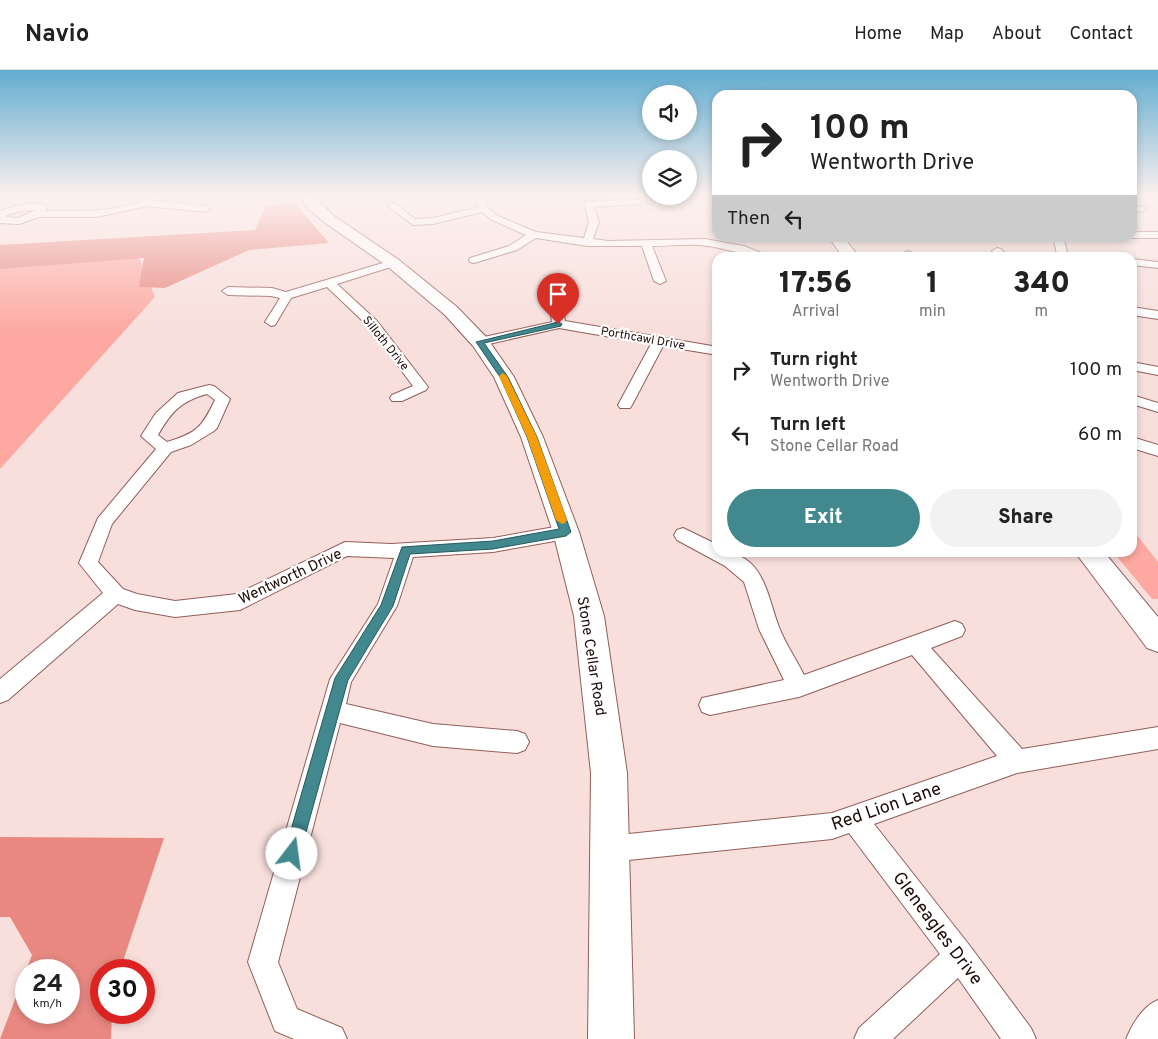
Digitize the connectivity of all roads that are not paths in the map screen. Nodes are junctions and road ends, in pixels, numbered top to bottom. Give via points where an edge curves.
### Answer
1 (361, 241) edge
2 (524, 241) edge
3 (575, 241) edge
4 (587, 243) joint
5 (646, 244) junction
6 (752, 252) edge
7 (474, 260) dead end
8 (393, 263) junction
9 (1137, 263) edge
10 (1158, 265) edge
11 (660, 281) dead end
12 (329, 283) junction
13 (553, 285) dead end
14 (228, 292) dead end
15 (286, 296) junction
16 (1137, 312) edge
17 (1158, 315) edge
18 (270, 322) dead end
19 (558, 324) junction
20 (659, 341) junction
21 (480, 342) junction
22 (712, 350) edge
23 (1137, 367) edge
24 (1158, 371) edge
25 (397, 398) dead end
26 (1137, 401) edge
27 (625, 405) dead end
28 (1158, 408) edge
29 (1137, 444) edge
30 (166, 448) dead end
31 (1158, 451) edge
32 (566, 532) junction
33 (683, 535) dead end
34 (406, 550) junction
35 (712, 550) edge
36 (724, 557) edge
37 (1092, 557) edge
38 (116, 594) junction
39 (955, 630) dead end
40 (1157, 636) edge
41 (916, 645) junction
42 (799, 687) junction
43 (0, 693) edge
44 (710, 705) dead end
45 (332, 711) junction
46 (1158, 738) edge
47 (517, 742) dead end
48 (1017, 761) junction
49 (854, 819) junction
50 (609, 849) junction
51 (960, 956) junction
52 (1158, 1016) edge
53 (331, 1039) edge
54 (611, 1039) edge
55 (870, 1039) edge
56 (1020, 1039) edge
57 (1142, 1039) edge

1 - 8 street, Stone Cellar Road
2 - 7 street
3 - 4 street
4 - 5 street
5 - 6 street via 705,242
5 - 11 street
8 - 12 street
8 - 21 street, Stone Cellar Road via 432,293
9 - 10 street
12 - 15 street
12 - 25 street, Silloth Drive via 373,324 421,387
13 - 19 street
14 - 15 street via 272,292
15 - 18 street
16 - 17 street
19 - 20 street, Porthcawl Drive
19 - 21 street, Porthcawl Drive
20 - 22 street, Porthcawl Drive
20 - 27 street
21 - 32 street, Stone Cellar Road via 504,377 532,437
23 - 24 street
26 - 28 street
29 - 31 street
30 - 38 street, Wentworth Drive via 104,522 88,563
32 - 34 street, Wentworth Drive via 493,545
32 - 50 street, Stone Cellar Road via 589,616 609,772
33 - 35 street
34 - 38 street, Wentworth Drive via 346,549 240,602 175,608 136,602
34 - 45 street via 387,606 342,678
36 - 42 street via 753,578 769,628
37 - 40 street
38 - 43 street
39 - 41 street
41 - 42 street
41 - 48 street
42 - 44 street
45 - 47 street via 432,735
45 - 53 street via 262,962 286,1020
46 - 48 street, Red Lion Lane
48 - 49 street, Red Lion Lane
49 - 50 street, Red Lion Lane via 832,826
49 - 51 street, Gleneagles Drive
50 - 54 street, Stone Cellar Road
51 - 55 street
51 - 56 street, Gleneagles Drive
52 - 57 street

